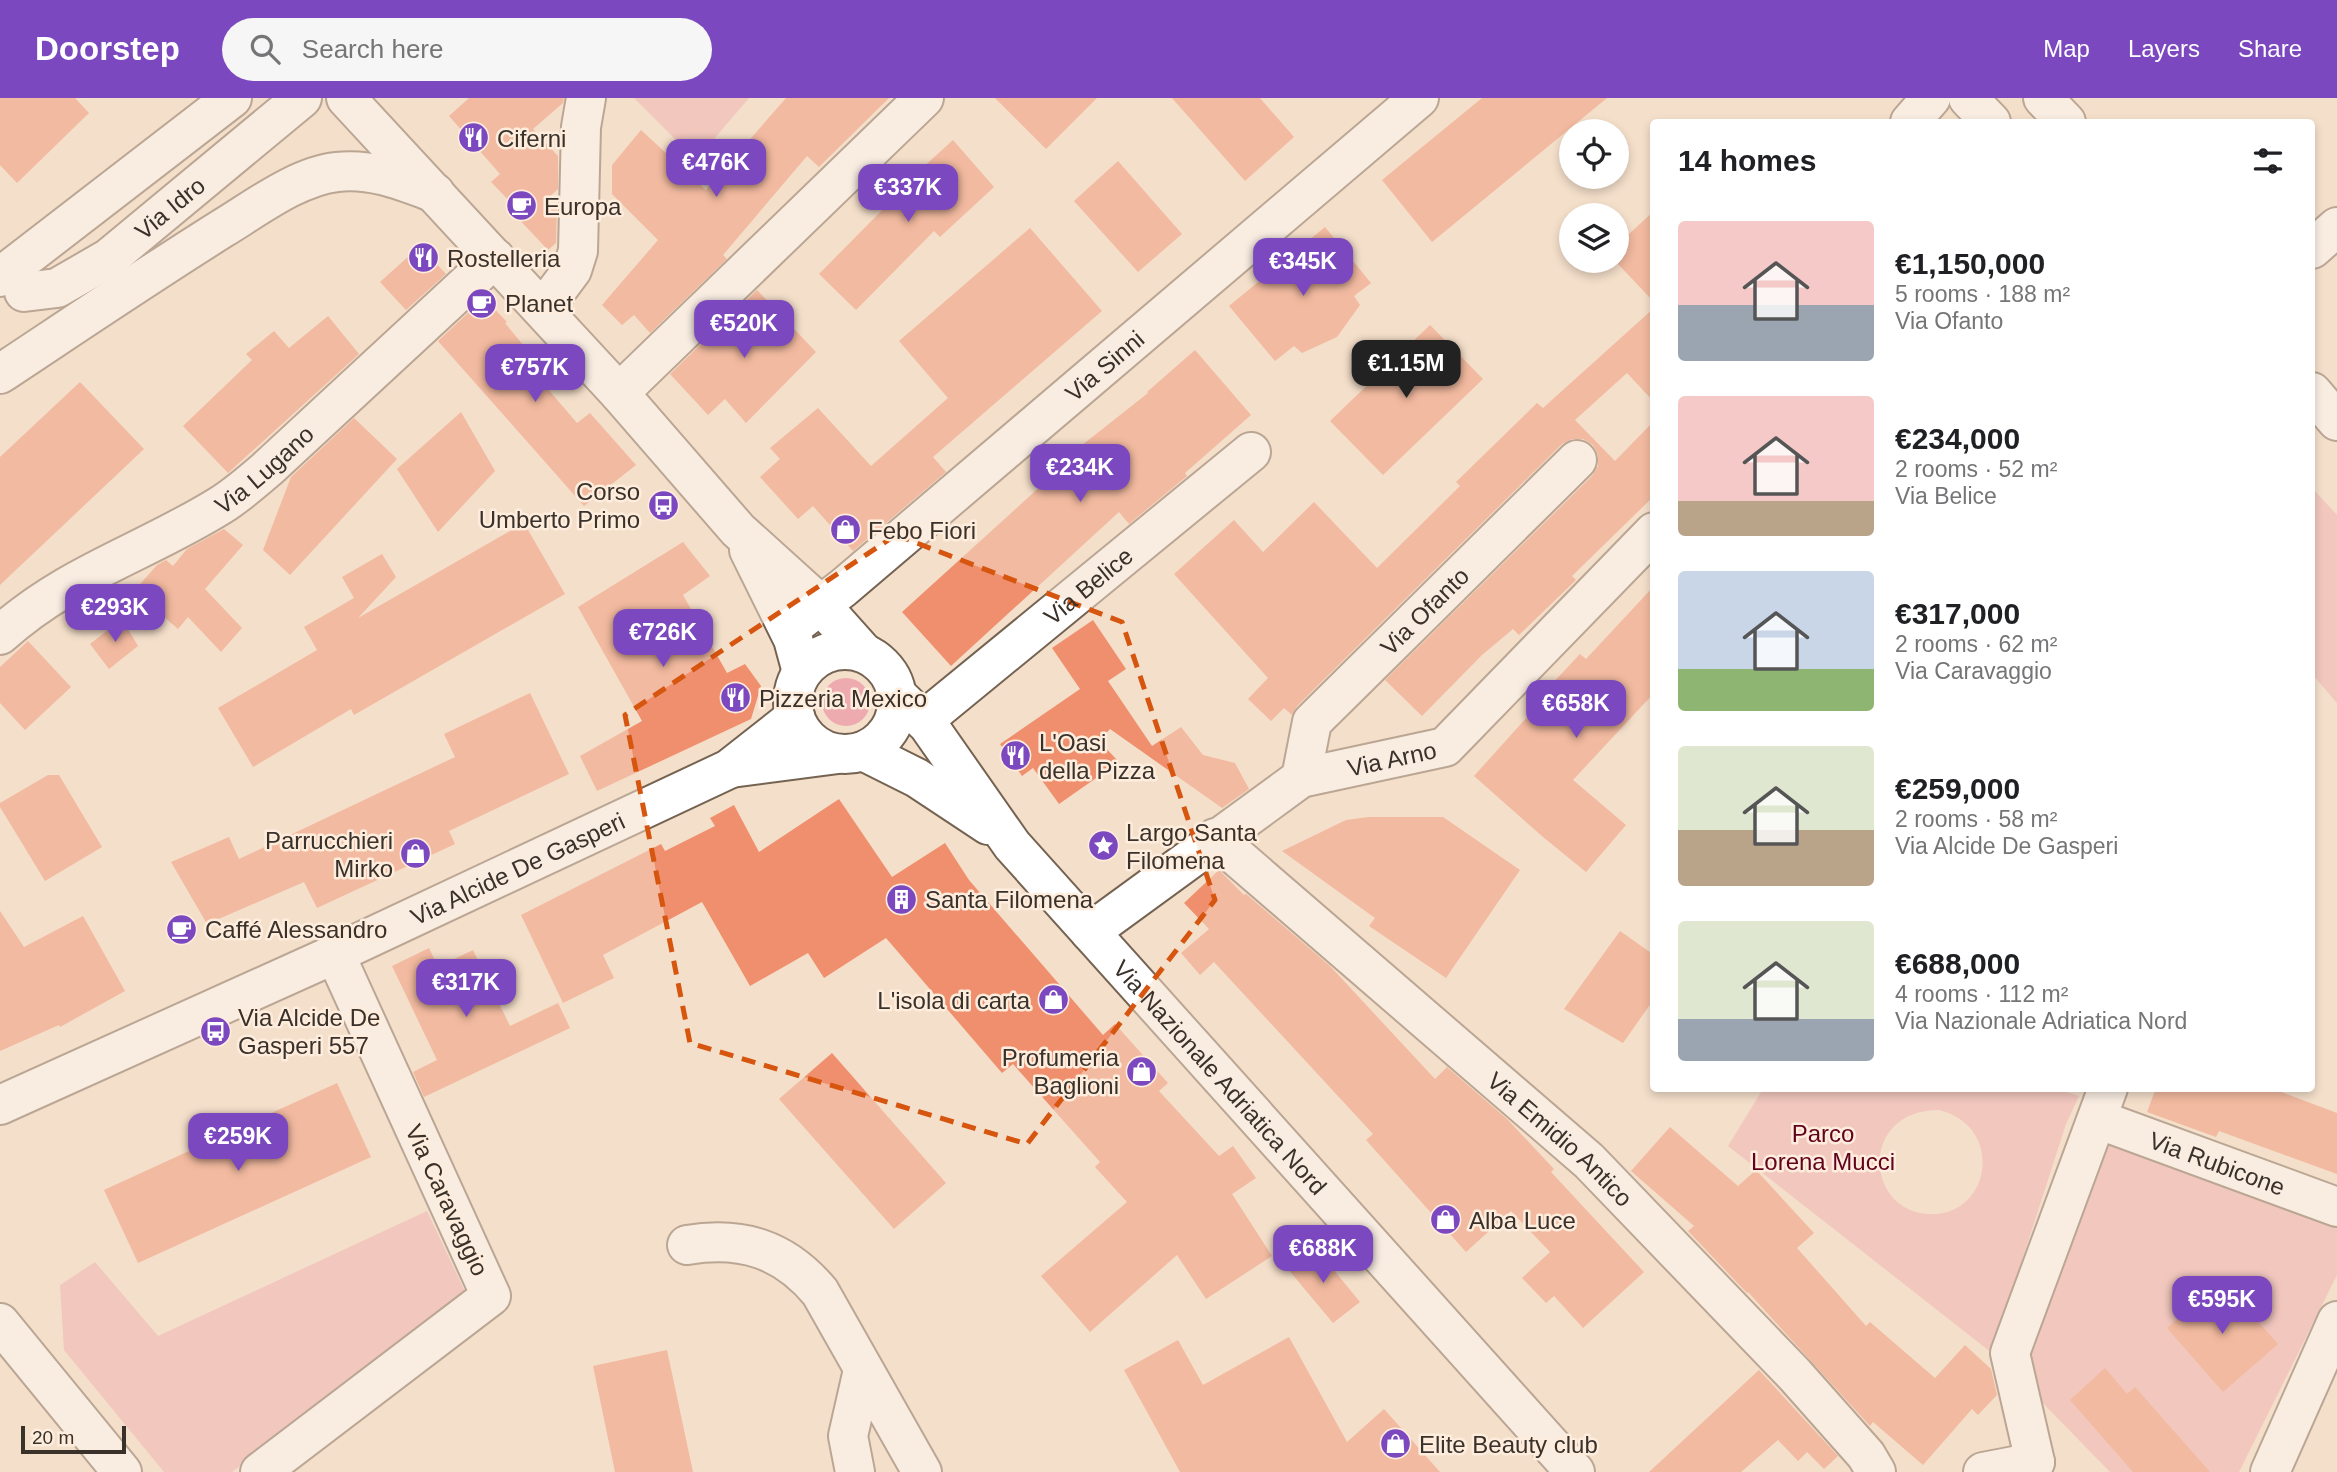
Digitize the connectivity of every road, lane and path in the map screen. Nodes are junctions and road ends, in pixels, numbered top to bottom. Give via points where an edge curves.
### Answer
1 (232, 98) edge
2 (302, 98) edge
3 (346, 98) edge
4 (586, 98) edge
5 (924, 98) edge
6 (1419, 98) edge
7 (1931, 98) edge
8 (1968, 98) edge
9 (2043, 98) edge
10 (1913, 119) edge
11 (1988, 119) edge
12 (2063, 119) edge
13 (435, 193) junction
14 (2337, 227) edge
15 (2315, 247) edge
16 (495, 258) junction
17 (12, 285) edge
18 (543, 309) junction
19 (0, 374) edge
20 (619, 393) junction
21 (2315, 396) edge
22 (2337, 421) edge
23 (1251, 452) dead end
24 (1577, 460) dead end
25 (738, 530) junction
26 (1650, 536) edge
27 (821, 606) junction
28 (789, 629) junction
29 (0, 635) edge
30 (863, 652) junction
31 (802, 672) junction
32 (911, 708) junction
33 (795, 718) junction
34 (851, 753) junction
35 (729, 768) junction
36 (1301, 778) junction
37 (1006, 838) junction
38 (1215, 838) junction
39 (1090, 932) junction
40 (335, 954) junction
41 (2103, 1104) edge
42 (0, 1105) edge
43 (2337, 1207) edge
44 (687, 1245) dead end
45 (2337, 1321) edge
46 (0, 1323) edge
47 (863, 1370) junction
48 (2044, 1467) edge
49 (122, 1472) edge
50 (260, 1472) edge
51 (855, 1472) edge
52 (922, 1472) edge
53 (1575, 1472) edge
54 (1876, 1472) edge
55 (1983, 1472) edge
56 (2270, 1472) edge

1 - 17 main road
2 - 17 main road, Via Idro via 109,258 57,288
3 - 13 main road
4 - 18 main road via 578,251 572,270
5 - 20 main road
6 - 27 main road, Via Sinni
7 - 10 main road
8 - 11 main road
9 - 12 main road
13 - 16 main road
13 - 19 main road via 380,174 318,176 276,195
14 - 15 main road
16 - 18 main road
16 - 29 main road, Via Lugano via 234,496 47,597
18 - 20 main road
20 - 25 main road
21 - 22 main road
23 - 32 main road, Via Belice
24 - 36 main road, Via Ofanto via 1312,722
25 - 27 main road
25 - 28 main road
26 - 36 main road, Via Arno via 1445,747
27 - 28 main road, Via Sinni
27 - 30 main road
28 - 31 main road
30 - 31 main road via 829,652
30 - 32 main road via 886,669
31 - 33 main road via 795,686
32 - 34 main road via 897,713 879,743
32 - 37 main road
33 - 34 main road via 811,742 824,750
33 - 35 main road, Via Alcide De Gasperi
34 - 35 main road, Via Alcide De Gasperi
34 - 37 main road via 900,768
35 - 40 main road, Via Alcide De Gasperi
36 - 38 main road, Via Arno
37 - 39 main road, Via Nazionale Adriatica Nord
38 - 39 main road, Via Arno
38 - 54 main road, Via Emidio Antico via 1589,1161 1795,1375
39 - 53 main road, Via Nazionale Adriatica Nord
40 - 42 main road, Via Alcide De Gasperi
40 - 50 main road, Via Caravaggio via 491,1296
41 - 43 main road, Via Rubicone
41 - 48 main road via 2010,1353
44 - 47 main road via 738,1243 785,1259 820,1292
45 - 56 main road
46 - 49 main road
47 - 51 main road via 848,1436
47 - 52 main road
48 - 55 main road

